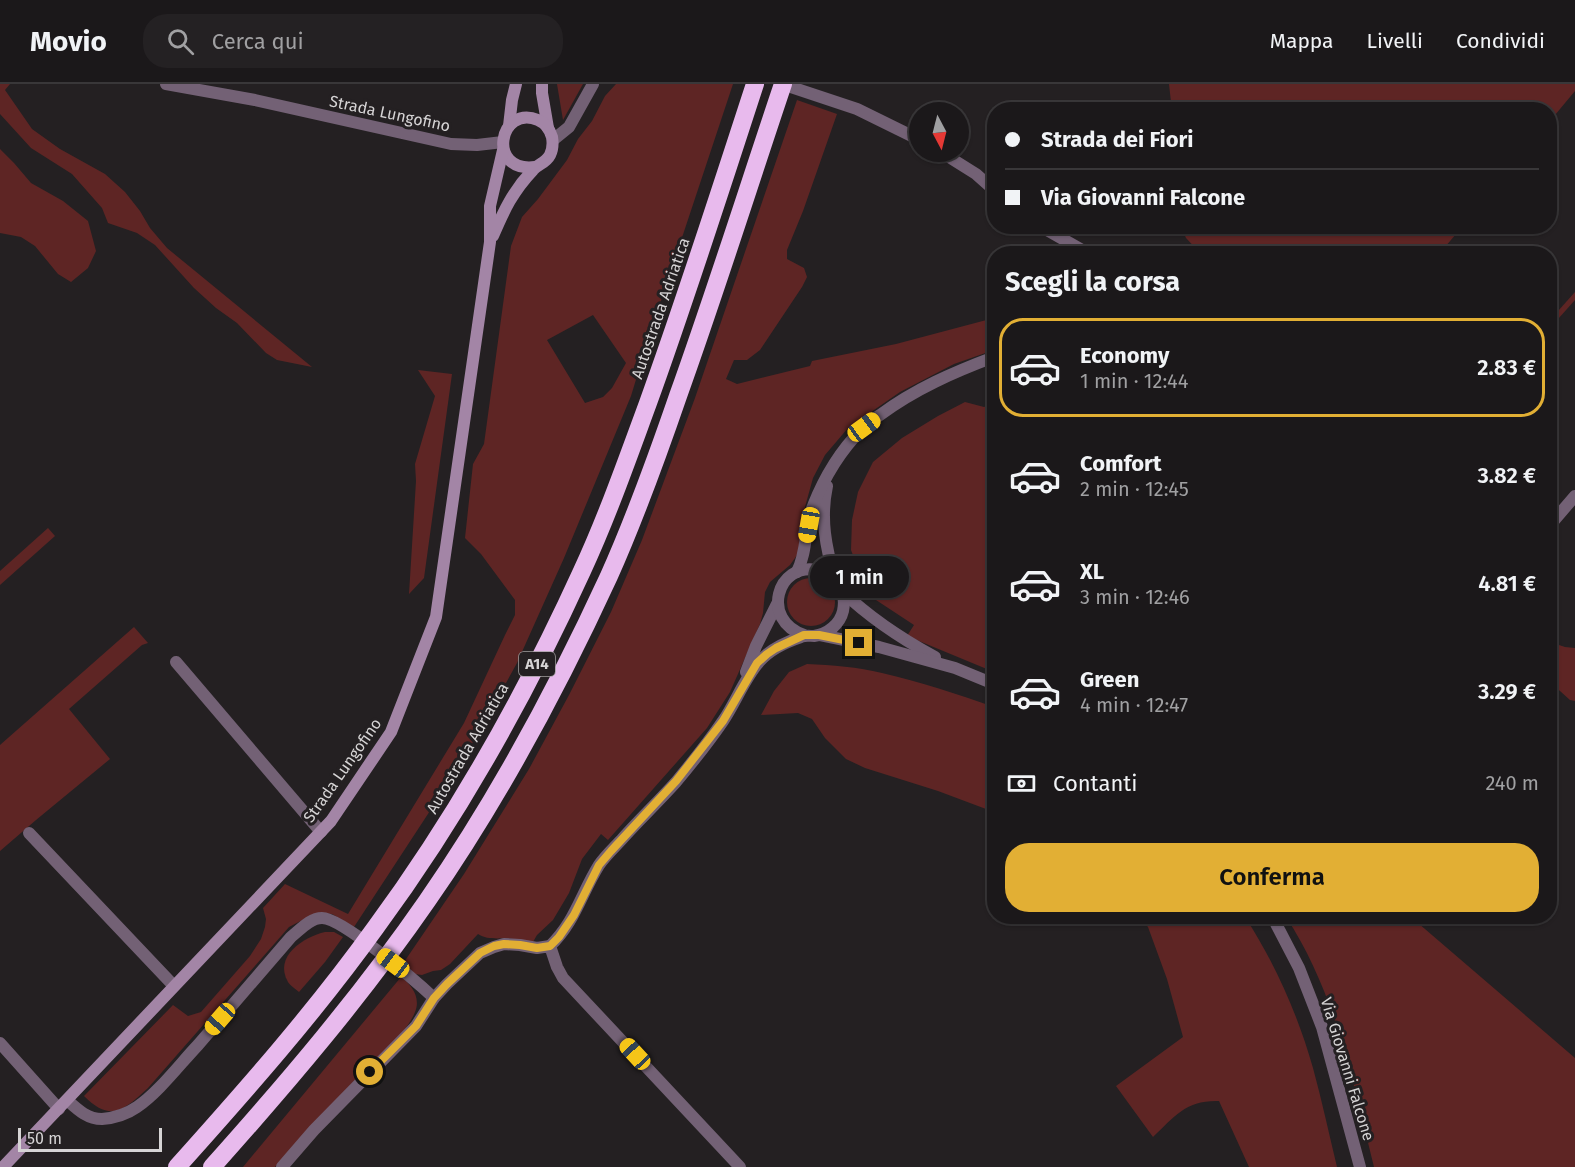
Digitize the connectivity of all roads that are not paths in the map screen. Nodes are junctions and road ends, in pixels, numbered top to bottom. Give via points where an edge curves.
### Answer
1 (166, 84) edge
2 (516, 84) edge
3 (542, 84) edge
4 (593, 84) edge
5 (755, 84) edge
6 (782, 84) edge
7 (509, 126) junction
8 (548, 128) junction
9 (909, 135) edge
10 (553, 140) junction
11 (503, 146) junction
12 (957, 162) edge
13 (535, 167) junction
14 (987, 184) edge
15 (1054, 234) edge
16 (490, 242) junction
17 (1075, 246) edge
18 (987, 360) edge
19 (830, 470) junction
20 (1575, 496) edge
21 (1557, 517) edge
22 (797, 572) junction
23 (836, 579) junction
24 (843, 592) junction
25 (777, 604) junction
26 (804, 635) junction
27 (819, 635) junction
28 (176, 662) dead end
29 (955, 668) junction
30 (987, 681) edge
31 (736, 698) junction
32 (29, 832) dead end
33 (321, 832) junction
34 (1276, 924) edge
35 (550, 946) junction
36 (174, 986) junction
37 (434, 998) junction
38 (0, 1043) edge
39 (63, 1104) junction
40 (3, 1167) edge
41 (177, 1167) edge
42 (212, 1167) edge
43 (282, 1167) edge
44 (740, 1167) edge
45 (1360, 1167) edge

1 - 11 street, Strada Lungofino via 451,144
2 - 7 main road, Strada Lungofino
3 - 8 main road
4 - 10 street via 569,127
5 - 41 highway, Autostrada Adriatica / A14 via 633,444 581,572 527,684 459,803 376,928 299,1027
6 - 9 street via 857,109
6 - 42 highway, A14 via 656,459 610,574 561,677 495,797 428,900 326,1036
7 - 8 main road via 529,118
7 - 11 main road, Strada Lungofino
8 - 10 main road
10 - 13 main road, Strada Lungofino via 546,160
11 - 13 main road via 512,163
11 - 16 main road, Strada Lungofino via 490,206
12 - 14 street
13 - 16 main road, Strada Lungofino via 509,200
15 - 17 street
16 - 33 main road, Strada Lungofino via 436,617 391,732
18 - 19 street via 939,379 889,408 864,427
19 - 22 street via 811,509
19 - 23 street via 824,523 827,552
20 - 21 street
22 - 23 street via 817,570
22 - 25 street via 782,585
23 - 24 street
24 - 27 street via 843,614 829,631
24 - 29 street via 894,634
25 - 26 street via 783,622
25 - 31 street
26 - 27 street
26 - 31 street via 776,648 757,663
27 - 29 street
28 - 33 street
29 - 30 street
31 - 35 street via 676,781 599,865 574,915
32 - 36 street
33 - 36 main road, Strada Lungofino
34 - 45 street, Via Giovanni Falcone via 1322,1027
35 - 37 street via 494,946 480,953
35 - 44 street via 563,978
36 - 39 main road, Strada Lungofino
37 - 39 street via 343,927 331,920 314,919 291,937 145,1101 124,1114 100,1119
37 - 43 street via 416,1026
38 - 39 street
39 - 40 main road, Strada Lungofino

